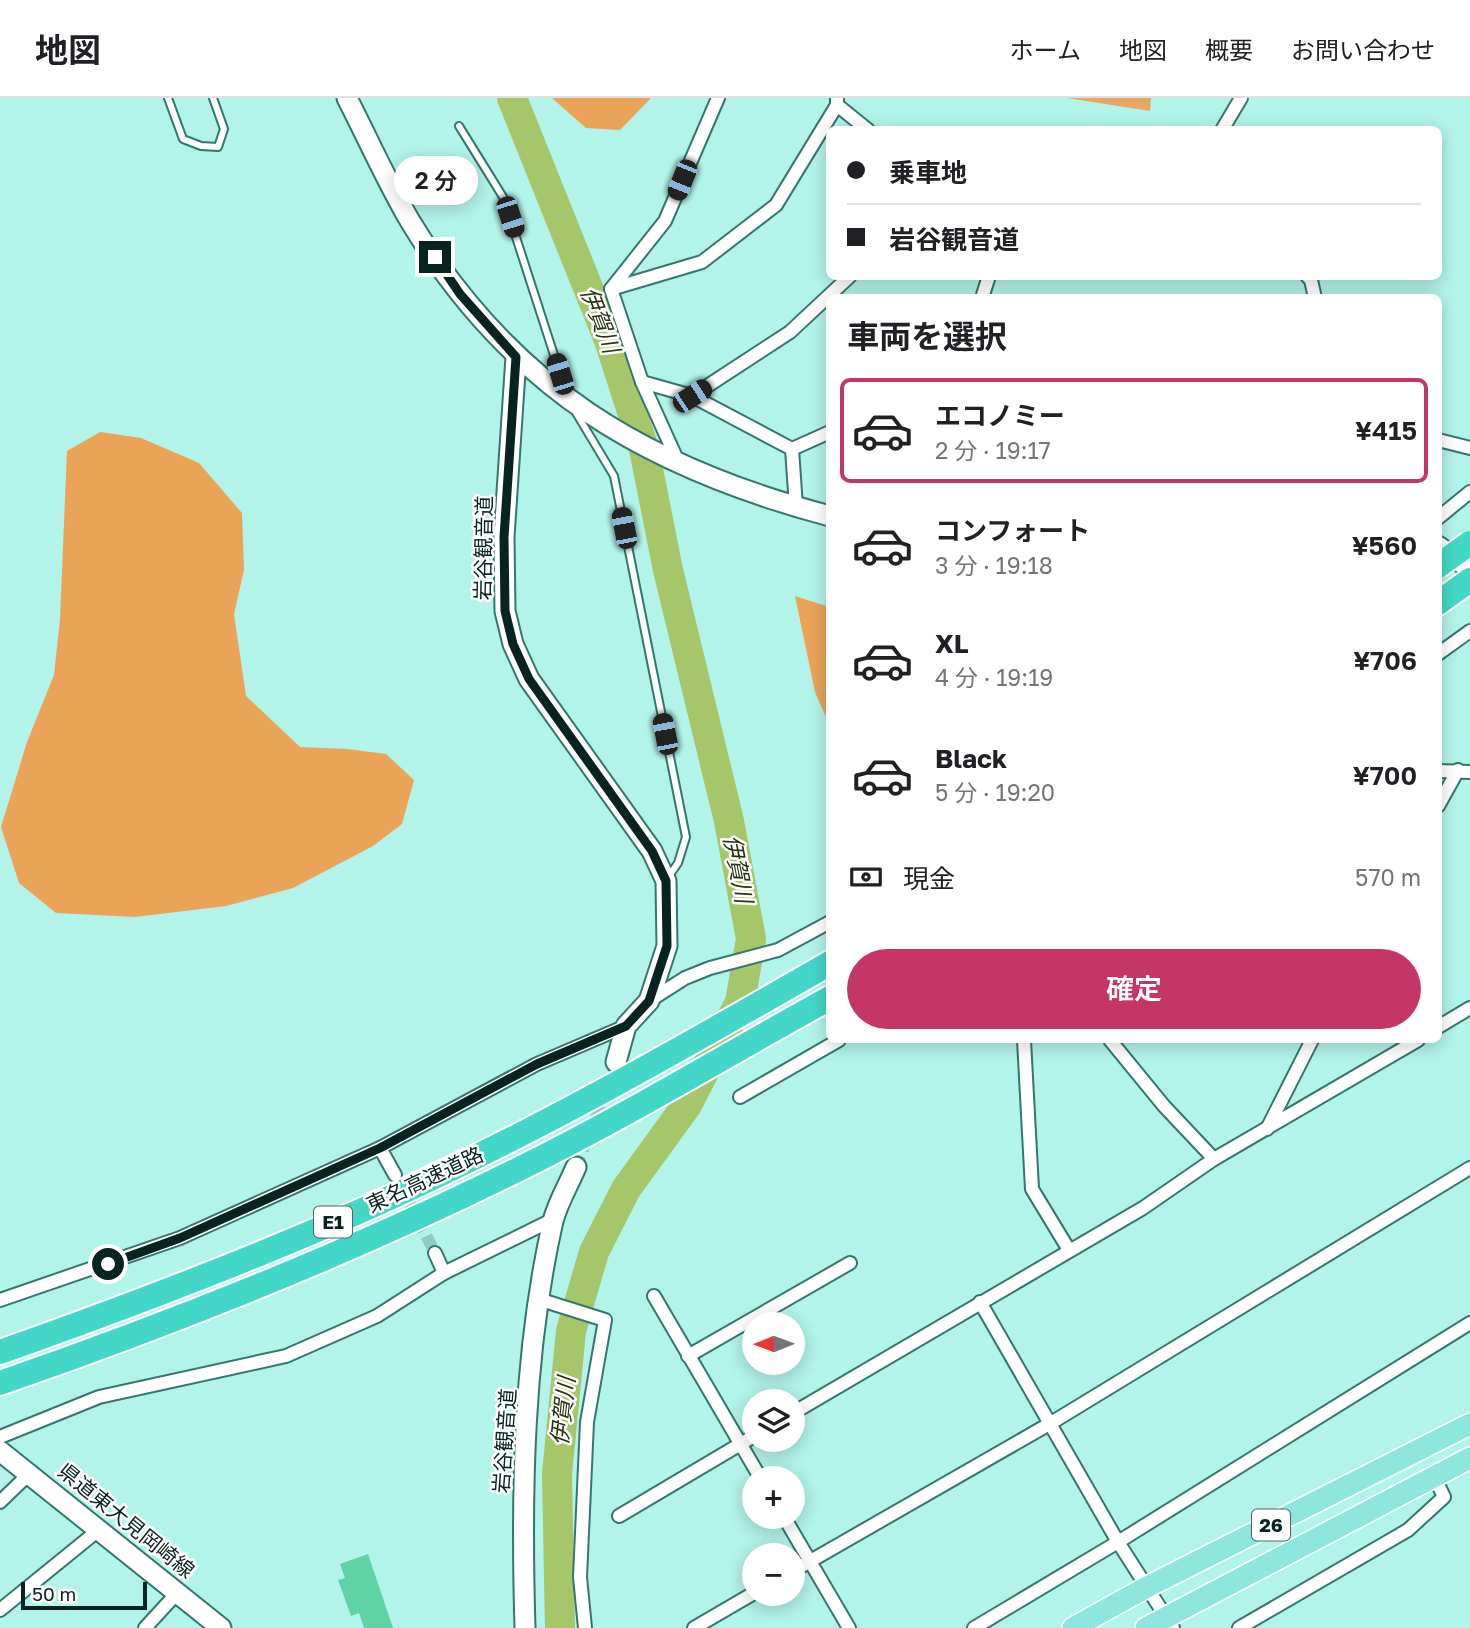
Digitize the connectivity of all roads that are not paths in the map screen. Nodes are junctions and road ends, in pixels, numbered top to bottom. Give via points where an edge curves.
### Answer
1 (168, 98) edge
2 (213, 98) edge
3 (347, 98) edge
4 (718, 98) edge
5 (1241, 98) edge
6 (837, 102) edge
7 (458, 126) dead end
8 (864, 126) edge
9 (1225, 126) edge
10 (846, 280) edge
11 (611, 289) junction
12 (831, 294) edge
13 (826, 298) edge
14 (516, 357) junction
15 (642, 382) junction
16 (692, 396) junction
17 (568, 399) junction
18 (826, 434) edge
19 (1442, 441) edge
20 (1470, 448) edge
21 (792, 449) junction
22 (674, 462) junction
23 (1470, 492) edge
24 (796, 507) junction
25 (826, 515) edge
26 (1442, 515) edge
27 (1470, 543) edge
28 (1442, 553) edge
29 (1442, 563) edge
30 (1459, 585) edge
31 (1470, 631) edge
32 (1442, 651) edge
33 (1442, 771) edge
34 (1464, 771) edge
35 (1442, 801) edge
36 (666, 881) junction
37 (826, 924) edge
38 (826, 965) edge
39 (826, 1000) edge
40 (649, 1001) junction
41 (1470, 1008) edge
42 (1442, 1025) edge
43 (626, 1026) junction
44 (834, 1043) edge
45 (1024, 1043) edge
46 (1112, 1043) edge
47 (1310, 1043) edge
48 (1413, 1043) edge
49 (616, 1062) dead end
50 (740, 1097) dead end
51 (1267, 1129) junction
52 (380, 1148) junction
53 (1214, 1159) junction
54 (576, 1167) tunnel mouth
55 (1470, 1168) edge
56 (395, 1175) tunnel mouth
57 (554, 1219) junction
58 (1069, 1250) junction
59 (435, 1253) tunnel mouth
60 (850, 1263) dead end
61 (444, 1273) junction
62 (654, 1296) dead end
63 (538, 1298) junction
64 (0, 1300) edge
65 (980, 1302) junction
66 (1470, 1324) edge
67 (0, 1352) edge
68 (688, 1356) junction
69 (0, 1383) edge
70 (805, 1406) edge
71 (1051, 1423) junction
72 (1470, 1424) edge
73 (0, 1437) edge
74 (740, 1444) junction
75 (0, 1451) edge
76 (1470, 1458) edge
77 (753, 1466) edge
78 (30, 1473) junction
79 (1434, 1476) junction
80 (0, 1502) edge
81 (618, 1516) dead end
82 (101, 1528) junction
83 (791, 1529) edge
84 (1118, 1542) junction
85 (810, 1562) junction
86 (805, 1565) edge
87 (1147, 1587) junction
88 (178, 1592) junction
89 (742, 1600) edge
90 (0, 1610) edge
91 (1170, 1622) edge
92 (145, 1628) edge
93 (221, 1628) edge
94 (524, 1628) edge
95 (585, 1628) edge
96 (694, 1628) edge
97 (849, 1628) edge
98 (974, 1628) edge
99 (1073, 1628) edge
100 (1146, 1628) edge
101 (1239, 1628) edge

1 - 2 lane via 183,139 218,147 224,130
3 - 14 street via 410,221 460,294
4 - 11 street via 665,222
5 - 9 street
6 - 8 street
6 - 11 street via 776,205 702,262
7 - 17 lane via 503,197
10 - 12 street
11 - 15 street
13 - 16 street via 790,332
14 - 17 street
14 - 36 street, 岩谷観音道 via 504,537 505,611 513,644 529,679 652,851
15 - 16 street
15 - 22 street
16 - 21 street
17 - 22 street
17 - 36 lane via 614,476 686,837
18 - 21 street
19 - 20 street
21 - 24 street
22 - 24 street via 717,482
23 - 26 street
24 - 25 street
27 - 29 highway, bridge
28 - 30 street
31 - 32 street
33 - 34 street
34 - 35 street
36 - 40 street, 岩谷観音道 via 667,946
37 - 40 street via 778,950 685,978
38 - 67 highway, 東名高速道路 / E1 via 654,1065 385,1200
39 - 69 highway, 東名高速道路 / E1 via 650,1101 396,1227 247,1290
40 - 43 street
41 - 42 street
43 - 49 street
43 - 52 street via 537,1064
44 - 50 street
45 - 58 street via 1032,1189
46 - 53 street
47 - 51 street
48 - 51 street
51 - 53 street
52 - 56 street
52 - 64 street via 180,1238
53 - 58 street via 1143,1208
54 - 57 street, 岩谷観音道
55 - 71 street
57 - 61 street
57 - 63 street, 岩谷観音道
58 - 65 street
59 - 61 street
60 - 68 street
61 - 73 street via 377,1316 286,1356 99,1397
62 - 68 street
63 - 94 street, 岩谷観音道 via 524,1464
63 - 95 street via 605,1320 587,1422 580,1577
65 - 70 street
65 - 71 street
66 - 84 street
68 - 74 street
71 - 84 street
71 - 85 street
72 - 87 main road, 26
74 - 77 street
74 - 81 street
75 - 78 street, 県道東大見岡崎線
76 - 79 main road, 26
78 - 80 street
78 - 82 street, 県道東大見岡崎線
79 - 91 main road, 26
79 - 101 street via 1444,1497 1408,1530
82 - 88 street, 県道東大見岡崎線
82 - 90 street
83 - 85 street
84 - 87 street
84 - 98 street
85 - 86 street
85 - 97 street
87 - 91 street
87 - 99 main road, 26
88 - 92 street
88 - 93 street, 県道東大見岡崎線
89 - 96 street
91 - 100 main road, 26

